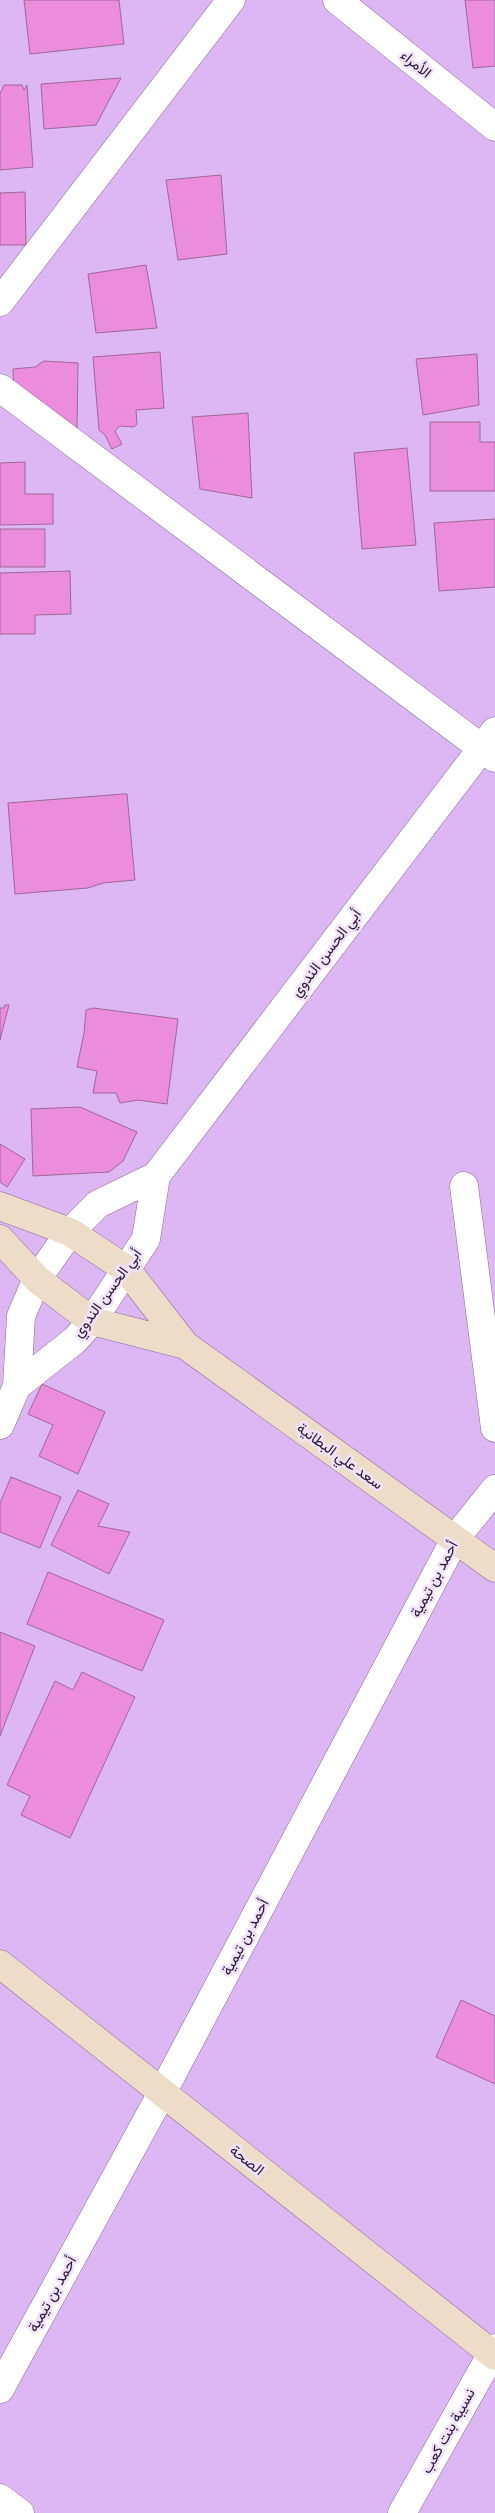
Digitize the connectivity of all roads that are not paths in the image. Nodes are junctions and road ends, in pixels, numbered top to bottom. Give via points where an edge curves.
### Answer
1 (231, 0) edge
2 (337, 0) edge
3 (495, 127) edge
4 (0, 302) edge
5 (0, 388) edge
6 (491, 746) edge
7 (156, 1176) junction
8 (464, 1186) dead end
9 (0, 1206) edge
10 (70, 1232) junction
11 (0, 1239) edge
12 (126, 1269) junction
13 (37, 1279) junction
14 (92, 1321) junction
15 (185, 1345) junction
16 (17, 1386) junction
17 (0, 1425) edge
18 (495, 1428) edge
19 (495, 1489) edge
20 (455, 1539) junction
21 (495, 1568) edge
22 (0, 1964) edge
23 (162, 2093) junction
24 (494, 2353) edge
25 (0, 2389) edge
26 (0, 2498) edge
27 (20, 2513) edge
28 (402, 2513) edge

1 - 4 street
2 - 3 street, الأمراء
5 - 6 street
6 - 7 street, أبي الحسن الندوي
7 - 10 street, أبي الحسن الندوي via 98,1204
7 - 12 street, أبي الحسن الندوي via 146,1239
8 - 18 street
9 - 10 main road, سعد علي البطانية
10 - 12 main road, سعد علي البطانية
10 - 13 street, أبي الحسن الندوي
11 - 13 main road, سعد علي البطانية
12 - 14 street, أبي الحسن الندوي
12 - 15 main road, سعد علي البطانية
13 - 14 main road, سعد علي البطانية
13 - 16 street, أبي الحسن الندوي via 21,1316
14 - 15 main road, سعد علي البطانية
14 - 16 street, أبي الحسن الندوي via 75,1340
15 - 20 main road, سعد علي البطانية
16 - 17 street, أبي الحسن الندوي
19 - 20 street, أحمد بن تيمية
20 - 21 main road, سعد علي البطانية
20 - 23 street, أحمد بن تيمية
22 - 23 main road, الصحة
23 - 24 main road, الصحة
23 - 25 street, أحمد بن تيمية
24 - 28 street, نسيبة بنت كعب
26 - 27 street

